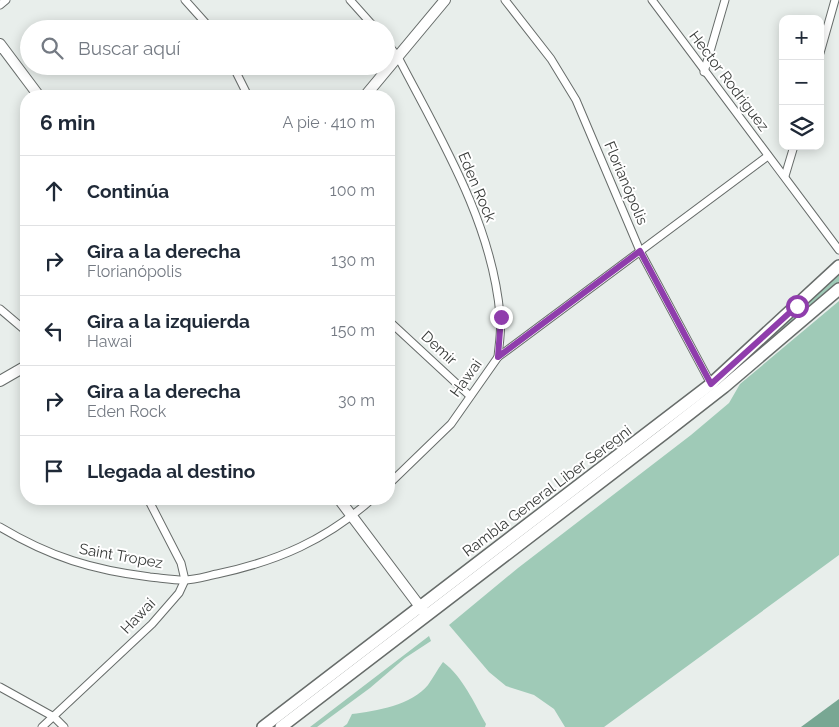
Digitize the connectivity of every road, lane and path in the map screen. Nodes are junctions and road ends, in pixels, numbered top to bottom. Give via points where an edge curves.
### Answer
1 (6, 0) edge
2 (185, 0) edge
3 (350, 0) edge
4 (445, 0) edge
5 (505, 0) edge
6 (652, 0) edge
7 (724, 0) edge
8 (835, 0) edge
9 (0, 5) edge
10 (203, 20) edge
11 (368, 20) edge
12 (824, 39) edge
13 (0, 44) edge
14 (395, 53) edge
15 (398, 57) junction
16 (395, 61) edge
17 (20, 71) edge
18 (704, 72) junction
19 (23, 75) edge
20 (238, 75) edge
21 (383, 75) edge
22 (34, 90) edge
23 (245, 90) edge
24 (370, 90) edge
25 (793, 150) edge
26 (768, 156) junction
27 (785, 176) junction
28 (839, 250) edge
29 (640, 251) junction
30 (839, 266) edge
31 (839, 289) edge
32 (0, 309) edge
33 (20, 326) edge
34 (395, 327) edge
35 (498, 357) junction
36 (20, 369) edge
37 (0, 381) edge
38 (711, 384) junction
39 (470, 396) junction
40 (395, 478) edge
41 (151, 505) edge
42 (343, 505) edge
43 (365, 505) edge
44 (352, 517) junction
45 (0, 527) edge
46 (185, 580) junction
47 (424, 611) junction
48 (0, 687) edge
49 (54, 717) junction
50 (42, 727) edge
51 (64, 727) edge
52 (263, 727) edge
53 (281, 727) edge

1 - 9 street
2 - 10 street
3 - 11 street
4 - 15 street
5 - 29 street, Florianópolis via 550,58 576,100
6 - 18 street, Hector Rodriguez
7 - 18 street
8 - 12 street
13 - 17 street
14 - 15 street, Eden Rock
15 - 16 street
15 - 35 street, Eden Rock via 461,180 483,234 501,317
18 - 26 street, Hector Rodriguez
19 - 22 street
20 - 23 street
21 - 24 street
25 - 27 street
26 - 27 street, Hector Rodriguez
26 - 29 street, Hawai
27 - 28 street, Hector Rodriguez
29 - 35 street, Hawai
29 - 38 street, Florianópolis
30 - 38 main road, Rambla General Liber Seregni
31 - 47 main road, Rambla General Liber Seregni via 702,404
32 - 33 street
34 - 39 street, Demir
35 - 39 street, Hawai
36 - 37 street
38 - 47 main road, Rambla General Liber Seregni
39 - 40 street, Hawai via 451,424
41 - 46 street via 181,564
42 - 44 street
43 - 44 street
44 - 46 street via 273,559
44 - 47 street
45 - 46 street, Saint Tropez via 23,541 70,561 121,573
46 - 49 street, Hawai via 179,594 152,624
47 - 52 main road, Rambla General Liber Seregni
47 - 53 main road, Rambla General Liber Seregni
48 - 49 street
49 - 50 street, Hawai
49 - 51 street

